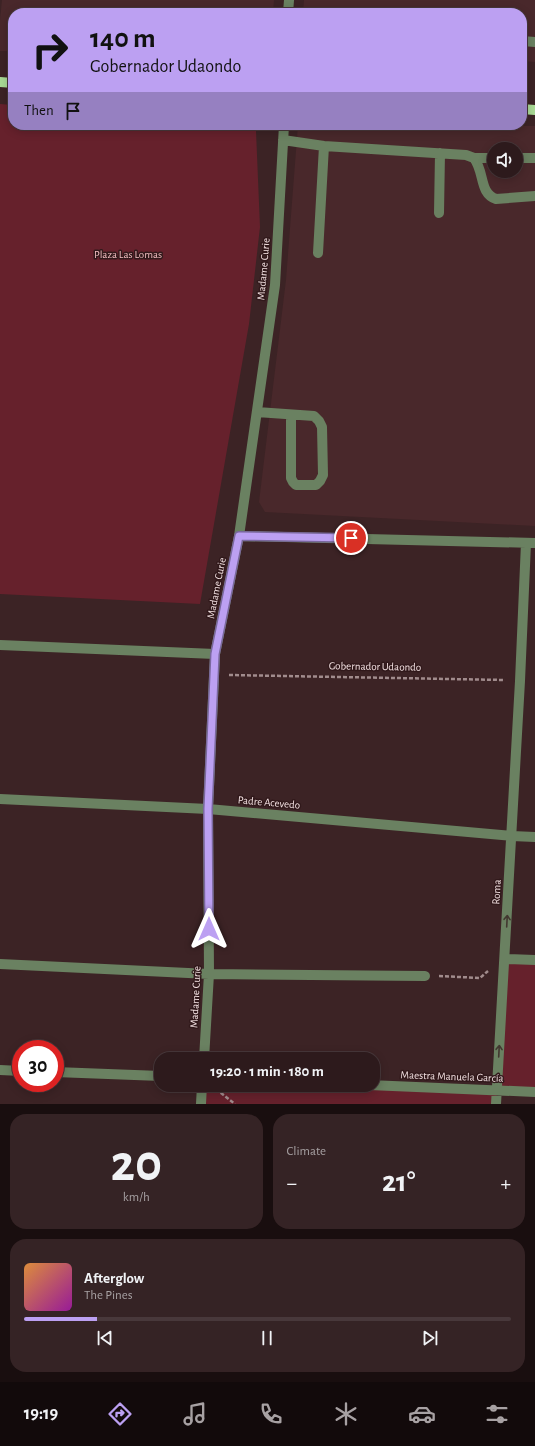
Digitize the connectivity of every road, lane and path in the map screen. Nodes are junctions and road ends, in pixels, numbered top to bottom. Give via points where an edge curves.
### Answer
1 (284, 130) edge
2 (283, 140) junction
3 (324, 146) junction
4 (440, 153) junction
5 (474, 158) junction
6 (487, 158) edge
7 (523, 158) edge
8 (535, 158) edge
9 (535, 196) edge
10 (439, 214) dead end
11 (318, 254) dead end
12 (257, 412) junction
13 (291, 415) junction
14 (239, 536) junction
15 (531, 543) edge
16 (0, 645) edge
17 (215, 654) junction
18 (214, 674) junction
19 (520, 681) junction
20 (0, 799) edge
21 (208, 809) junction
22 (512, 836) junction
23 (535, 837) edge
24 (504, 958) junction
25 (535, 960) edge
26 (0, 964) edge
27 (209, 974) junction
28 (425, 976) joint
29 (204, 1052) edge
30 (0, 1070) edge
31 (12, 1071) edge
32 (64, 1072) edge
33 (154, 1076) edge
34 (380, 1085) edge
35 (497, 1090) junction
36 (202, 1092) edge
37 (220, 1092) edge
38 (535, 1092) edge
39 (201, 1104) edge
40 (235, 1104) edge
41 (496, 1104) edge

1 - 2 street, Madame Curie
2 - 3 street
2 - 12 street, Madame Curie via 275,285
3 - 4 street
3 - 11 street
4 - 5 street
4 - 10 street
5 - 6 street
5 - 9 street via 479,164 486,192 491,197 496,199
7 - 8 street
12 - 13 street
12 - 14 street, Madame Curie
13 - 13 street via 314,416 322,427 323,475 316,485 296,485 291,478
14 - 15 street
14 - 17 street, Madame Curie
15 - 19 street, Roma
16 - 17 street
17 - 18 street, Madame Curie
18 - 19 path, Gobernador Udaondo
18 - 21 street, Madame Curie
19 - 22 street, Roma
20 - 21 street, Padre Acevedo
21 - 22 street, Padre Acevedo
21 - 27 street, Madame Curie
22 - 23 street, Padre Acevedo
24 -> 22 street, Roma
24 - 25 street
24 - 28 path via 480,978
35 -> 24 street, Roma
26 - 27 street
27 - 28 street
27 - 29 street, Madame Curie
30 - 31 street
32 - 33 street
34 - 35 street, Maestra Manuela García
35 - 38 street, Maestra Manuela García
35 - 41 street, Roma
36 - 39 street
37 - 40 path

